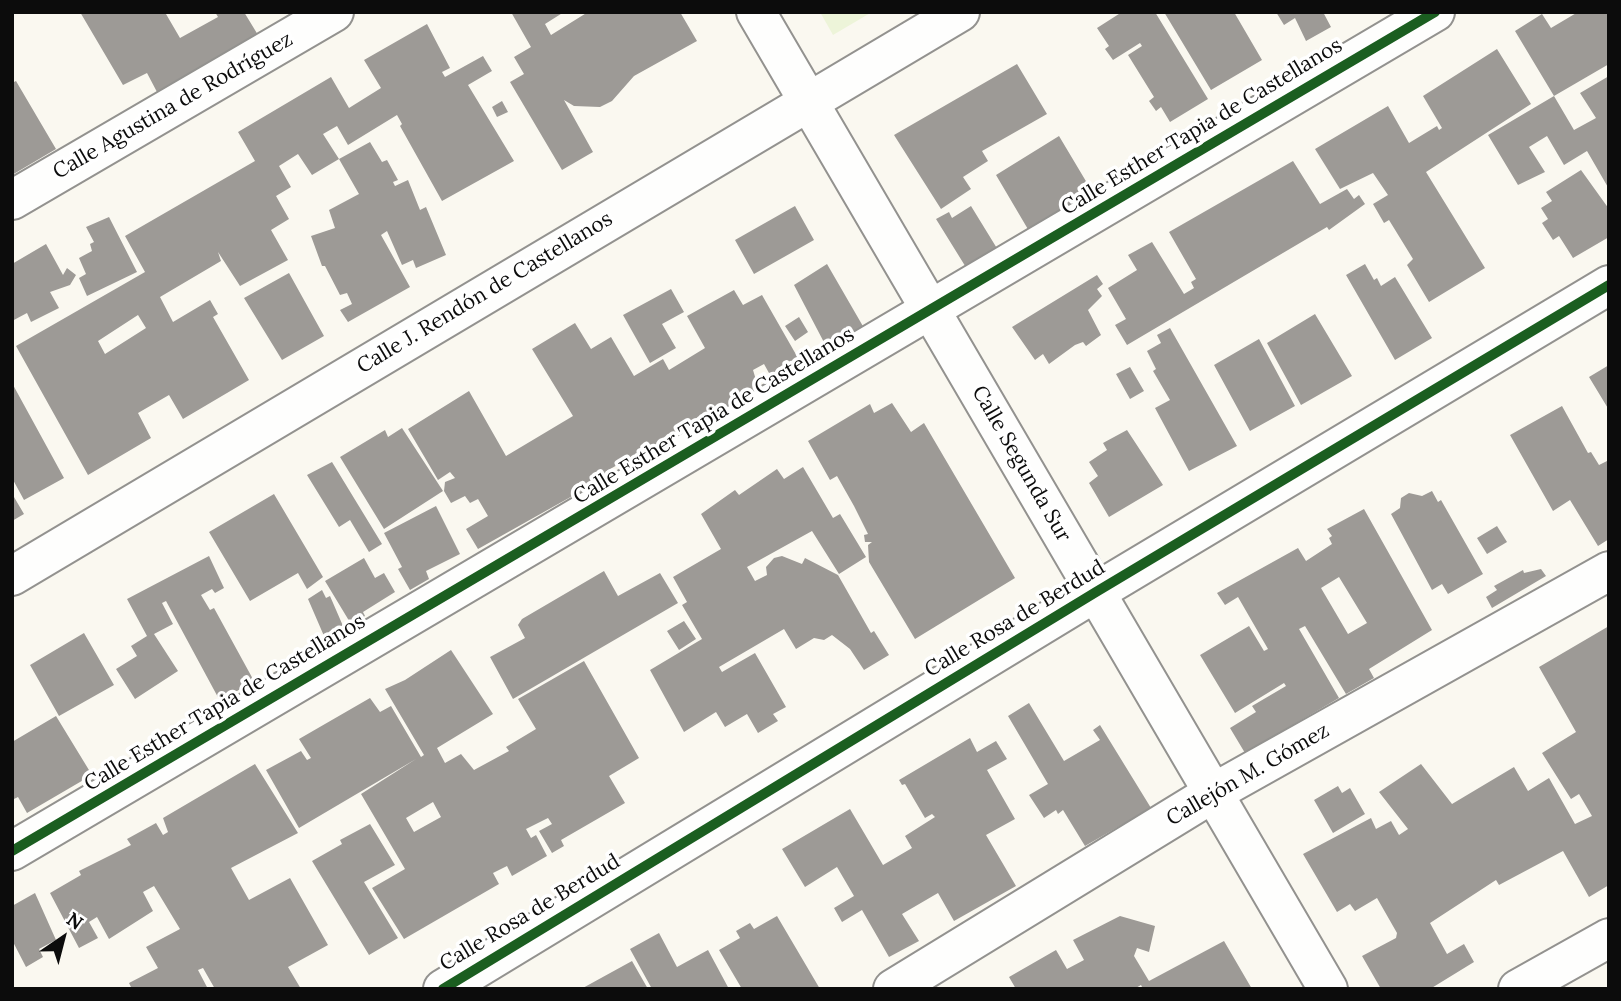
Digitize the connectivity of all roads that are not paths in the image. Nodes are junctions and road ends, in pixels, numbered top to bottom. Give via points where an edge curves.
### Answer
1 (334, 12) edge
2 (756, 12) edge
3 (960, 12) edge
4 (1435, 12) edge
5 (807, 100) junction
6 (12, 200) edge
7 (1609, 285) edge
8 (931, 310) junction
9 (1609, 571) edge
10 (12, 576) edge
11 (1096, 592) junction
12 (1213, 793) junction
13 (12, 851) edge
14 (1609, 938) edge
15 (443, 989) edge
16 (893, 989) edge
17 (1328, 989) edge
18 (1518, 989) edge

1 - 6 street, Calle Agustina de Rodríguez
2 - 5 street, Calle Segunda Sur
3 - 5 street, Calle J. Rendón de Castellanos
4 - 8 street, Calle Esther Tapia de Castellanos
5 - 8 street, Calle Segunda Sur
5 - 10 street, Calle J. Rendón de Castellanos
7 - 11 street, Calle Rosa de Berdud
8 - 11 street, Calle Segunda Sur
8 - 13 street, Calle Esther Tapia de Castellanos
9 - 12 street, Callejón M. Gómez
11 - 12 street, Calle Segunda Sur
11 - 15 street, Calle Rosa de Berdud
12 - 16 street, Callejón M. Gómez
12 - 17 street, Calle Segunda Sur
14 - 18 street

